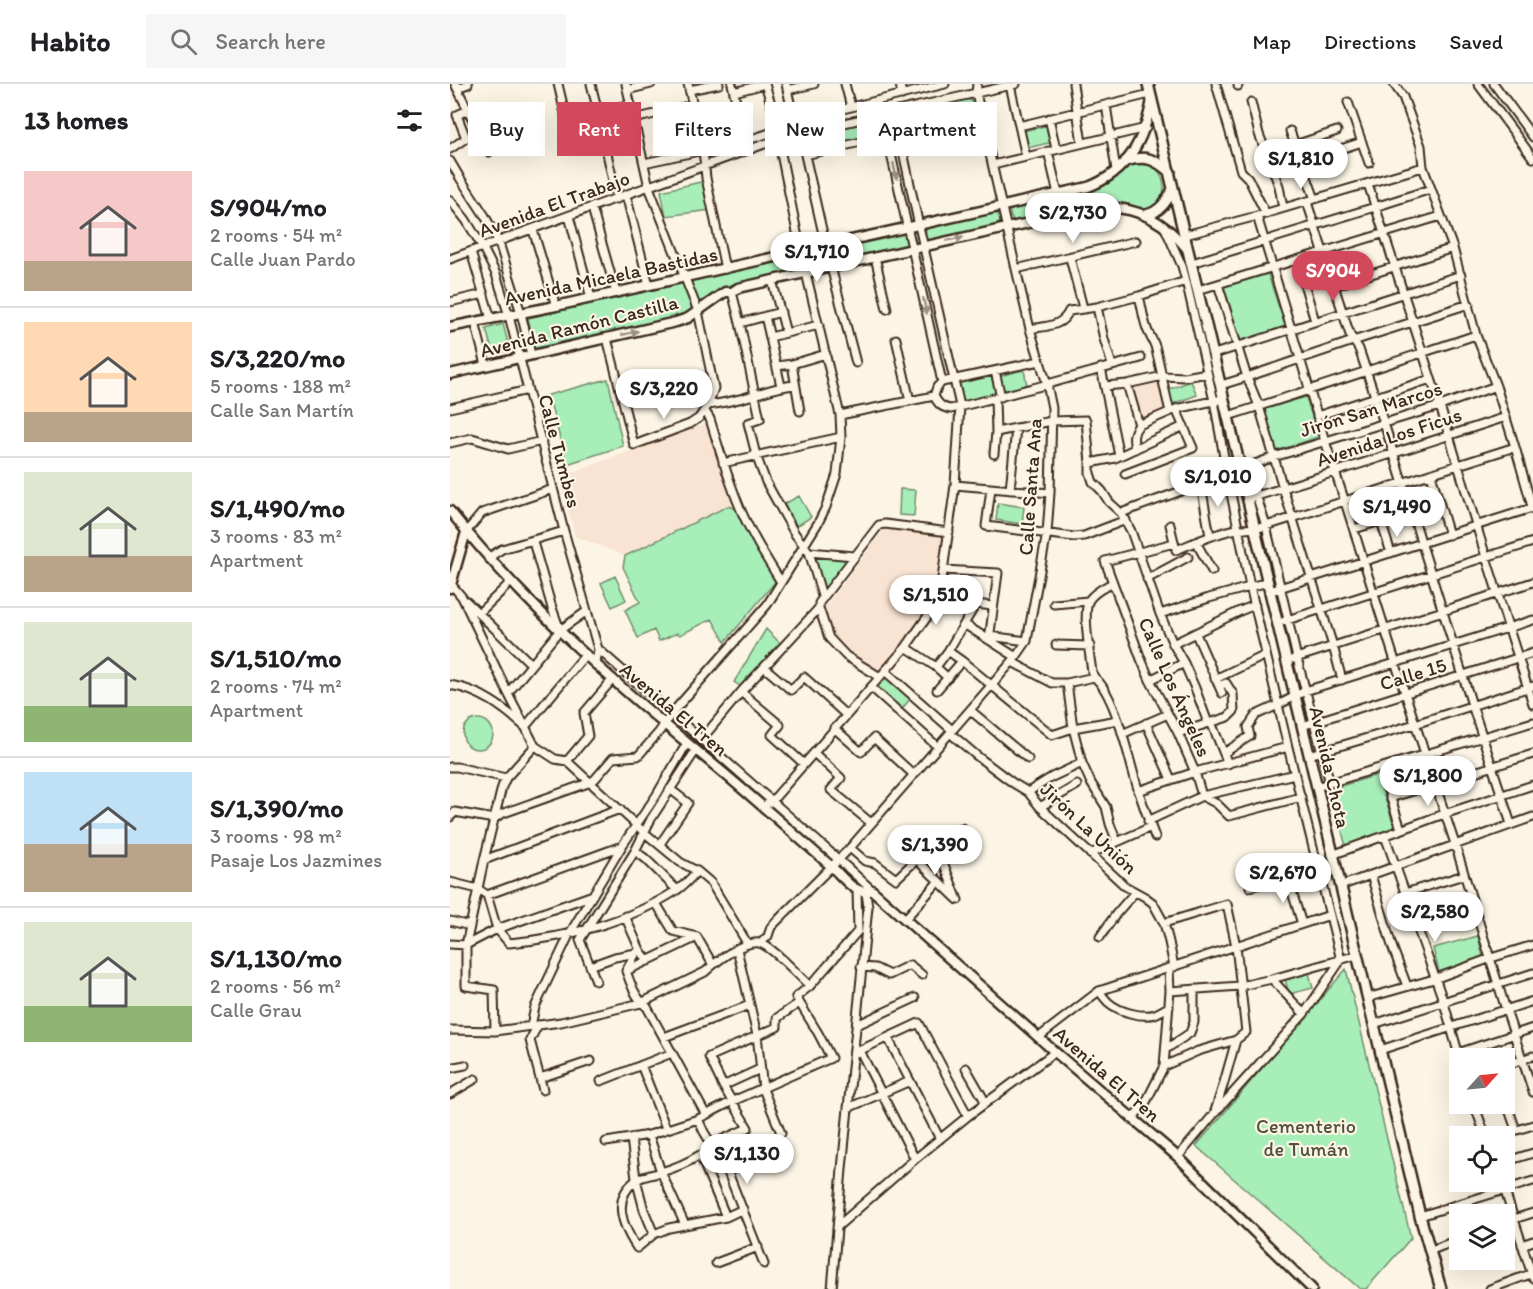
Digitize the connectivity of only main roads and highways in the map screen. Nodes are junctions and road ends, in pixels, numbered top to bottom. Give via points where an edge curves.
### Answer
1 (1148, 84) edge
2 (1151, 97) junction
3 (1126, 161) junction
4 (1170, 172) junction
5 (1173, 189) junction
6 (1146, 215) junction
7 (1189, 252) junction
8 (450, 327) edge
9 (450, 374) edge
10 (450, 511) edge
11 (466, 532) junction
12 (451, 586) edge
13 (1312, 1289) edge
14 (1441, 1289) edge

1 - 2 highway, Avenida Chota
2 - 3 main road, Avenida Micaela Bastidas via 1146,128
2 - 4 highway, Avenida Chota
3 - 4 highway via 1149,159
3 - 8 main road, Avenida Micaela Bastidas via 1095,184 1060,194
4 - 5 highway, Avenida Chota
5 - 6 highway via 1163,205
5 - 7 highway, Avenida Chota
6 - 7 main road, Avenida Ramón Castilla
9 -> 6 main road, Avenida Ramón Castilla via 676,322 725,292 807,272 1096,208 1121,208
7 - 14 highway, Avenida Chota via 1221,385 1219,399 1228,416 1261,528 1269,587 1292,659 1295,696 1332,855 1428,1251
10 - 11 main road, Avenida El Tren
11 - 12 main road
11 - 13 main road, Avenida El Tren via 511,582 596,664 832,867 905,919 1178,1157

